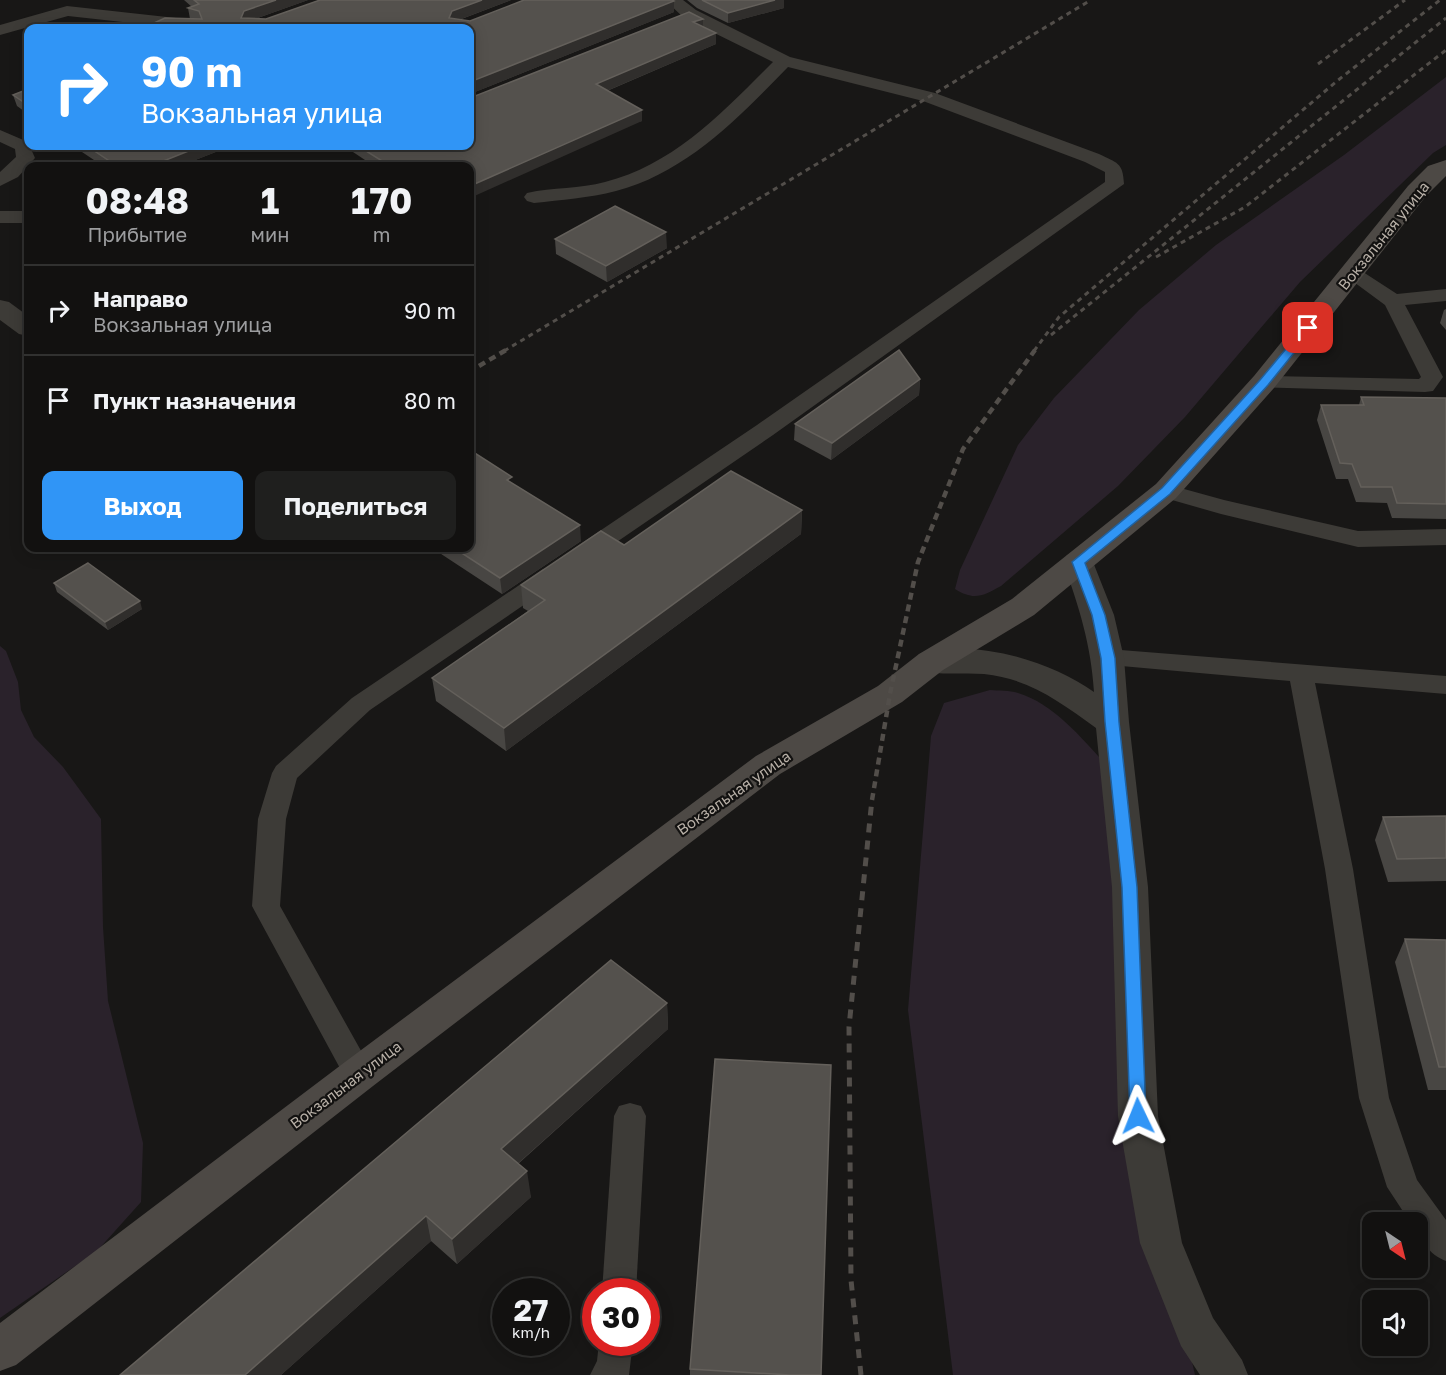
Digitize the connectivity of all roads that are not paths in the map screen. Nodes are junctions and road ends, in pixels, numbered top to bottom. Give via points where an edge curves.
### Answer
1 (107, 0) edge
2 (62, 5) edge
3 (678, 12) edge
4 (180, 24) edge
5 (0, 30) edge
6 (784, 61) junction
7 (0, 135) edge
8 (1446, 167) edge
9 (0, 180) edge
10 (534, 198) dead end
11 (0, 217) edge
12 (24, 217) edge
13 (1353, 274) junction
14 (1446, 295) edge
15 (1393, 301) junction
16 (0, 308) edge
17 (24, 325) edge
18 (1264, 382) junction
19 (1166, 491) junction
20 (1446, 537) edge
21 (1078, 562) junction
22 (1108, 658) junction
23 (931, 662) junction
24 (1300, 675) junction
25 (1446, 685) edge
26 (1112, 722) junction
27 (359, 1074) junction
28 (630, 1116) dead end
29 (1446, 1246) edge
30 (620, 1278) edge
31 (0, 1350) edge
32 (615, 1356) edge
33 (608, 1375) edge
34 (1226, 1375) edge

1 - 2 lane
2 - 4 lane
2 - 5 lane
3 - 6 lane
6 - 10 lane via 720,124 659,168 621,184
6 - 27 lane via 929,97 1092,158 1114,169 1115,184 765,430 361,704 285,773 272,819 266,906
7 - 9 lane via 23,146 26,158
8 - 13 main road, Вокзальная улица via 1417,191
11 - 12 lane
13 - 15 lane
13 - 18 main road, Вокзальная улица
14 - 15 lane
15 - 18 lane via 1432,377 1425,386
16 - 17 street
18 - 19 main road, Вокзальная улица
19 - 20 lane via 1358,539
19 - 21 main road, Вокзальная улица
21 - 22 street via 1098,615
21 - 23 main road, Вокзальная улица via 1023,607
22 - 24 lane
22 - 26 street
23 - 26 street via 976,660 1034,672
23 - 27 main road, Вокзальная улица via 890,694 768,765
24 - 25 lane
24 - 29 lane via 1339,869 1374,1098 1403,1187
26 - 34 street via 1130,887 1140,1128 1161,1243 1197,1332
27 - 31 main road, Вокзальная улица
28 - 30 lane
32 - 33 lane via 614,1370

